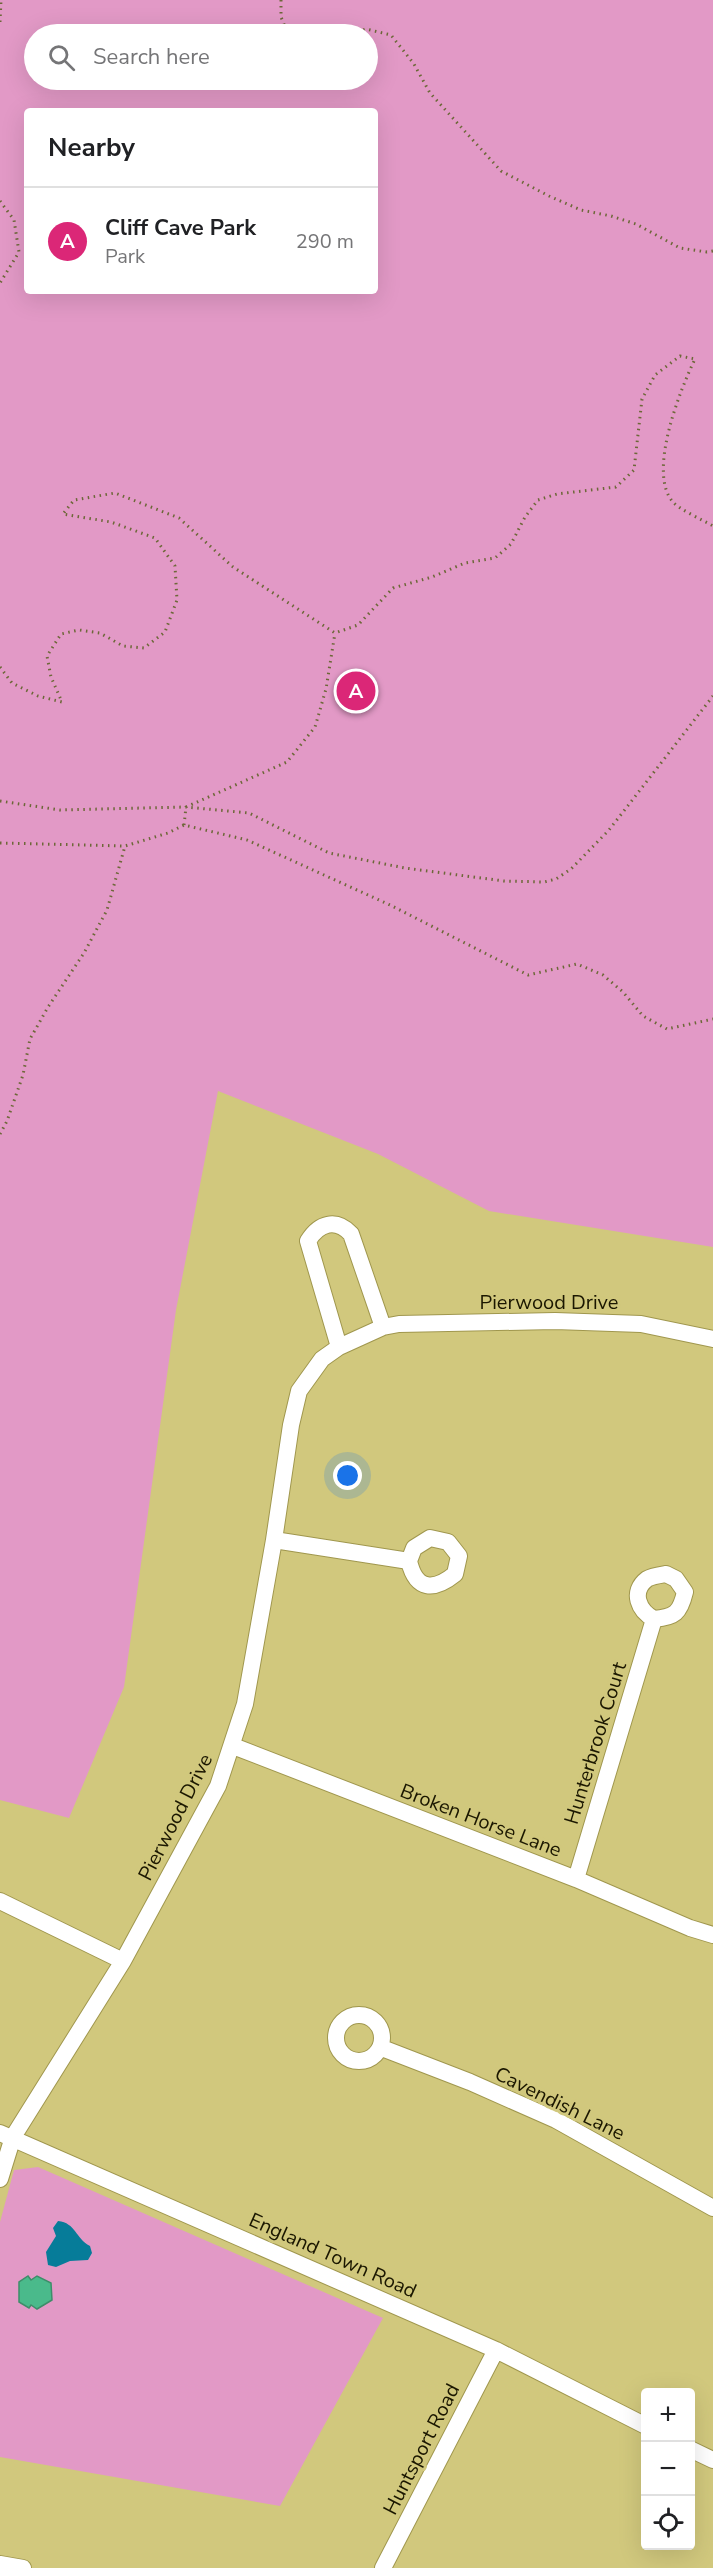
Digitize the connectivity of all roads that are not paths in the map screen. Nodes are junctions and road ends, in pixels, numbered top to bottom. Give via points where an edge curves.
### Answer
1 (383, 1327) junction
2 (713, 1339) edge
3 (339, 1347) junction
4 (274, 1540) junction
5 (409, 1562) dead end
6 (654, 1619) dead end
7 (233, 1746) junction
8 (576, 1880) junction
9 (0, 1901) edge
10 (713, 1935) edge
11 (123, 1961) junction
12 (382, 2048) dead end
13 (7, 2135) edge
14 (0, 2179) edge
15 (713, 2208) edge
16 (496, 2350) junction
17 (641, 2424) edge
18 (695, 2451) edge
19 (713, 2460) edge
20 (0, 2564) edge
21 (23, 2568) edge
22 (383, 2568) edge

1 - 2 street, Pierwood Drive via 555,1321 630,1324
1 - 3 street, Pierwood Drive
1 - 3 street via 351,1234 334,1223 324,1225 308,1241
3 - 4 street, Pierwood Drive via 322,1359 299,1391
4 - 5 street
4 - 7 street, Pierwood Drive via 245,1704
6 - 8 street, Hunterbrook Court
7 - 8 street, Broken Horse Lane
7 - 11 street, Pierwood Drive via 218,1786
8 - 10 street, Broken Horse Lane
9 - 11 street
11 - 13 street, Pierwood Drive
12 - 15 street, Cavendish Lane via 556,2120
13 - 14 street, Pierwood Drive
13 - 16 street, England Town Road
16 - 17 street, England Town Road
16 - 22 street, Huntsport Road
18 - 19 street
20 - 21 street

